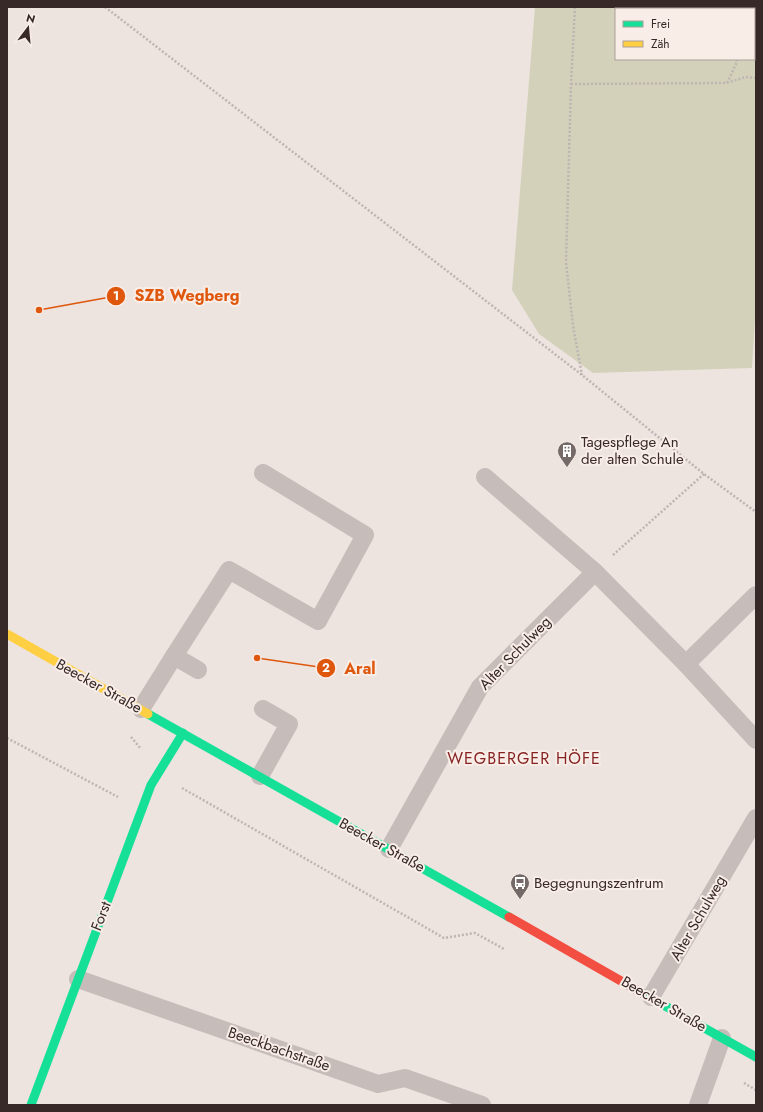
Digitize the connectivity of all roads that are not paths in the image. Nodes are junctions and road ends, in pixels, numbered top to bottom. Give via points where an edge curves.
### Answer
1 (263, 473) dead end
2 (485, 476) dead end
3 (595, 572) junction
4 (756, 595) edge
5 (7, 634) edge
6 (174, 656) junction
7 (686, 664) junction
8 (198, 670) dead end
9 (140, 709) junction
10 (263, 709) dead end
11 (183, 733) junction
12 (756, 740) edge
13 (260, 776) junction
14 (756, 818) edge
15 (389, 849) junction
16 (78, 978) junction
17 (651, 997) junction
18 (722, 1038) junction
19 (756, 1057) edge
20 (31, 1105) edge
21 (482, 1105) edge
22 (698, 1105) edge

1 - 6 lane via 365,535 318,621 229,570
2 - 3 lane
3 - 7 lane
3 - 15 lane, Alter Schulweg via 480,686
4 - 7 lane
5 - 9 street, Beecker Straße
6 - 8 lane
6 - 9 lane
7 - 12 lane
9 - 11 street, Beecker Straße
10 - 13 lane via 289,724
11 - 13 street, Beecker Straße
11 - 16 street, Forst via 151,785
13 - 15 street, Beecker Straße
14 - 17 lane, Alter Schulweg
15 - 17 street, Beecker Straße
16 - 20 street, Forst
16 - 21 lane, Beeckbachstraße via 378,1084 405,1078
17 - 18 street, Beecker Straße
18 - 19 street, Beecker Straße
18 - 22 lane

